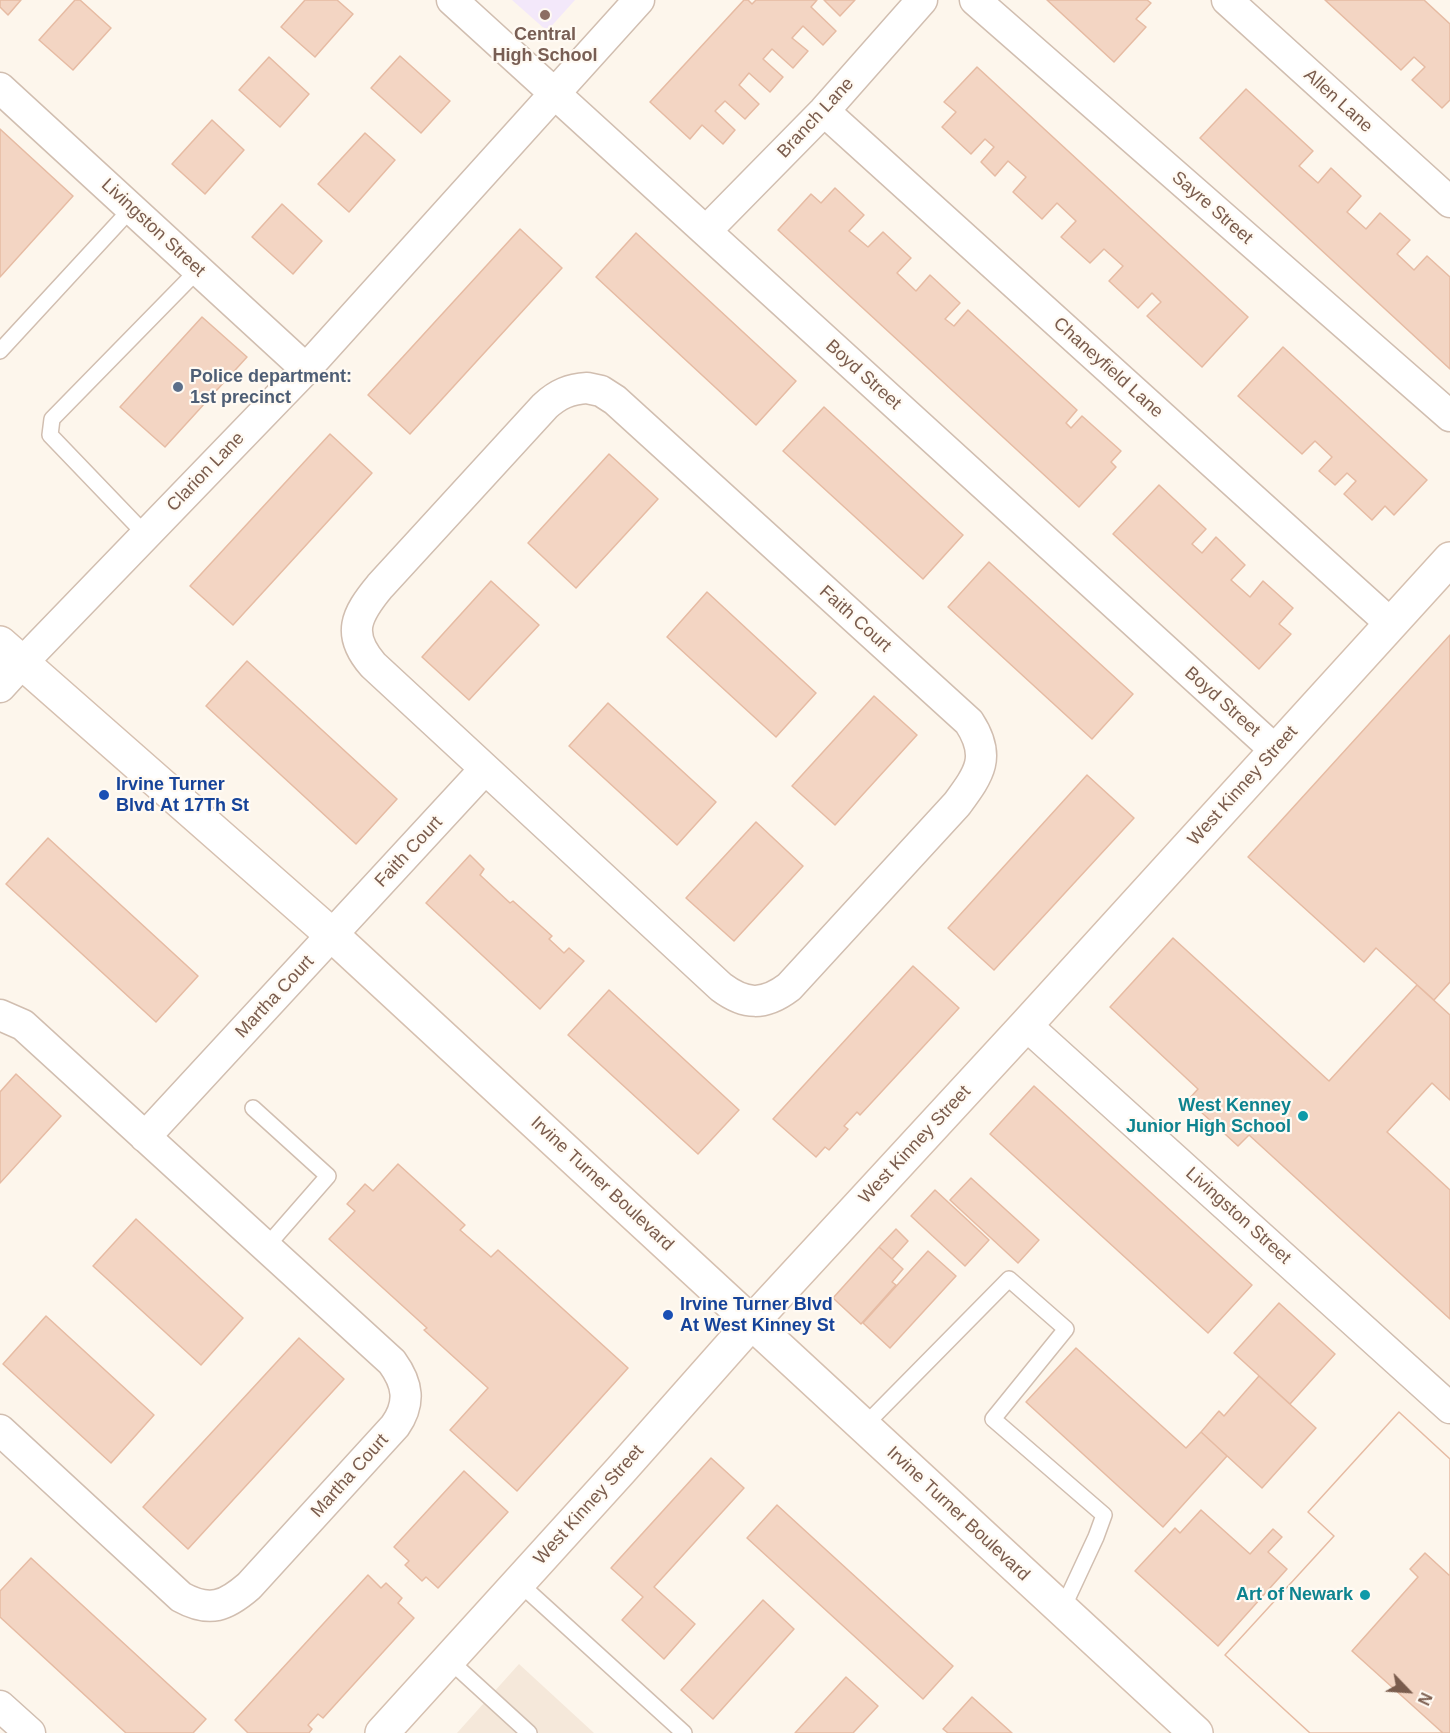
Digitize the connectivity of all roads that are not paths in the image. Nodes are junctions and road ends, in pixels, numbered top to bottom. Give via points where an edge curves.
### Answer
1 (452, 0) edge
2 (639, 0) edge
3 (922, 0) edge
4 (975, 0) edge
5 (1227, 0) edge
6 (0, 88) edge
7 (554, 93) junction
8 (824, 111) junction
9 (1450, 202) edge
10 (131, 209) junction
11 (706, 231) junction
12 (198, 270) junction
13 (0, 351) edge
14 (306, 369) junction
15 (1450, 416) edge
16 (146, 535) junction
17 (1450, 559) edge
18 (1391, 624) junction
19 (11, 653) edge
20 (0, 687) edge
21 (1275, 750) junction
22 (485, 769) junction
23 (332, 935) junction
24 (0, 1015) edge
25 (1026, 1025) junction
26 (253, 1108) dead end
27 (145, 1137) junction
28 (266, 1247) junction
29 (752, 1322) junction
30 (1450, 1408) edge
31 (864, 1426) junction
32 (0, 1430) edge
33 (519, 1582) junction
34 (1062, 1610) junction
35 (448, 1659) junction
36 (0, 1706) edge
37 (30, 1733) edge
38 (382, 1733) edge
39 (529, 1733) edge
40 (684, 1733) edge
41 (1196, 1733) edge

1 - 7 street, Boyd Street
2 - 7 street, Clarion Lane
3 - 8 street, Branch Lane
4 - 15 street, Sayre Street
5 - 9 street, Allen Lane
6 - 10 street, Livingston Street
7 - 11 street, Boyd Street
7 - 14 street, Clarion Lane
8 - 11 street, Branch Lane
8 - 18 street, Chaneyfield Lane
10 - 12 street, Livingston Street
10 - 13 lane
11 - 21 street, Boyd Street
12 - 14 street, Livingston Street
12 - 16 lane via 52,419 50,435
14 - 16 street, Clarion Lane
16 - 19 street, Clarion Lane
17 - 18 street, West Kinney Street
18 - 21 street, West Kinney Street
19 - 20 street, Clarion Lane
19 - 23 street, Irvine Turner Boulevard
21 - 25 street, West Kinney Street
22 - 22 street, Faith Court via 363,654 356,634 359,616 380,586 545,406 566,391 587,388 615,400 969,722 982,757 974,782 957,804 789,987 778,996 754,1002 721,987
22 - 23 street, Faith Court
23 - 27 street, Martha Court
23 - 29 street, Irvine Turner Boulevard
24 - 27 street, Martha Court via 23,1025
25 - 29 street, West Kinney Street
25 - 30 street, Livingston Street
26 - 28 lane via 328,1176
27 - 28 street, Martha Court
28 - 32 street, Martha Court via 392,1362 404,1382 406,1402 395,1426 235,1599 206,1606 182,1597
29 - 31 street, Irvine Turner Boulevard
29 - 33 street, West Kinney Street
31 - 34 street, Irvine Turner Boulevard
31 - 34 lane via 1009,1279 1066,1329 993,1419 1104,1515
33 - 35 street, West Kinney Street
33 - 40 lane
34 - 41 street, Irvine Turner Boulevard
35 - 38 street, West Kinney Street
35 - 39 lane
36 - 37 street

